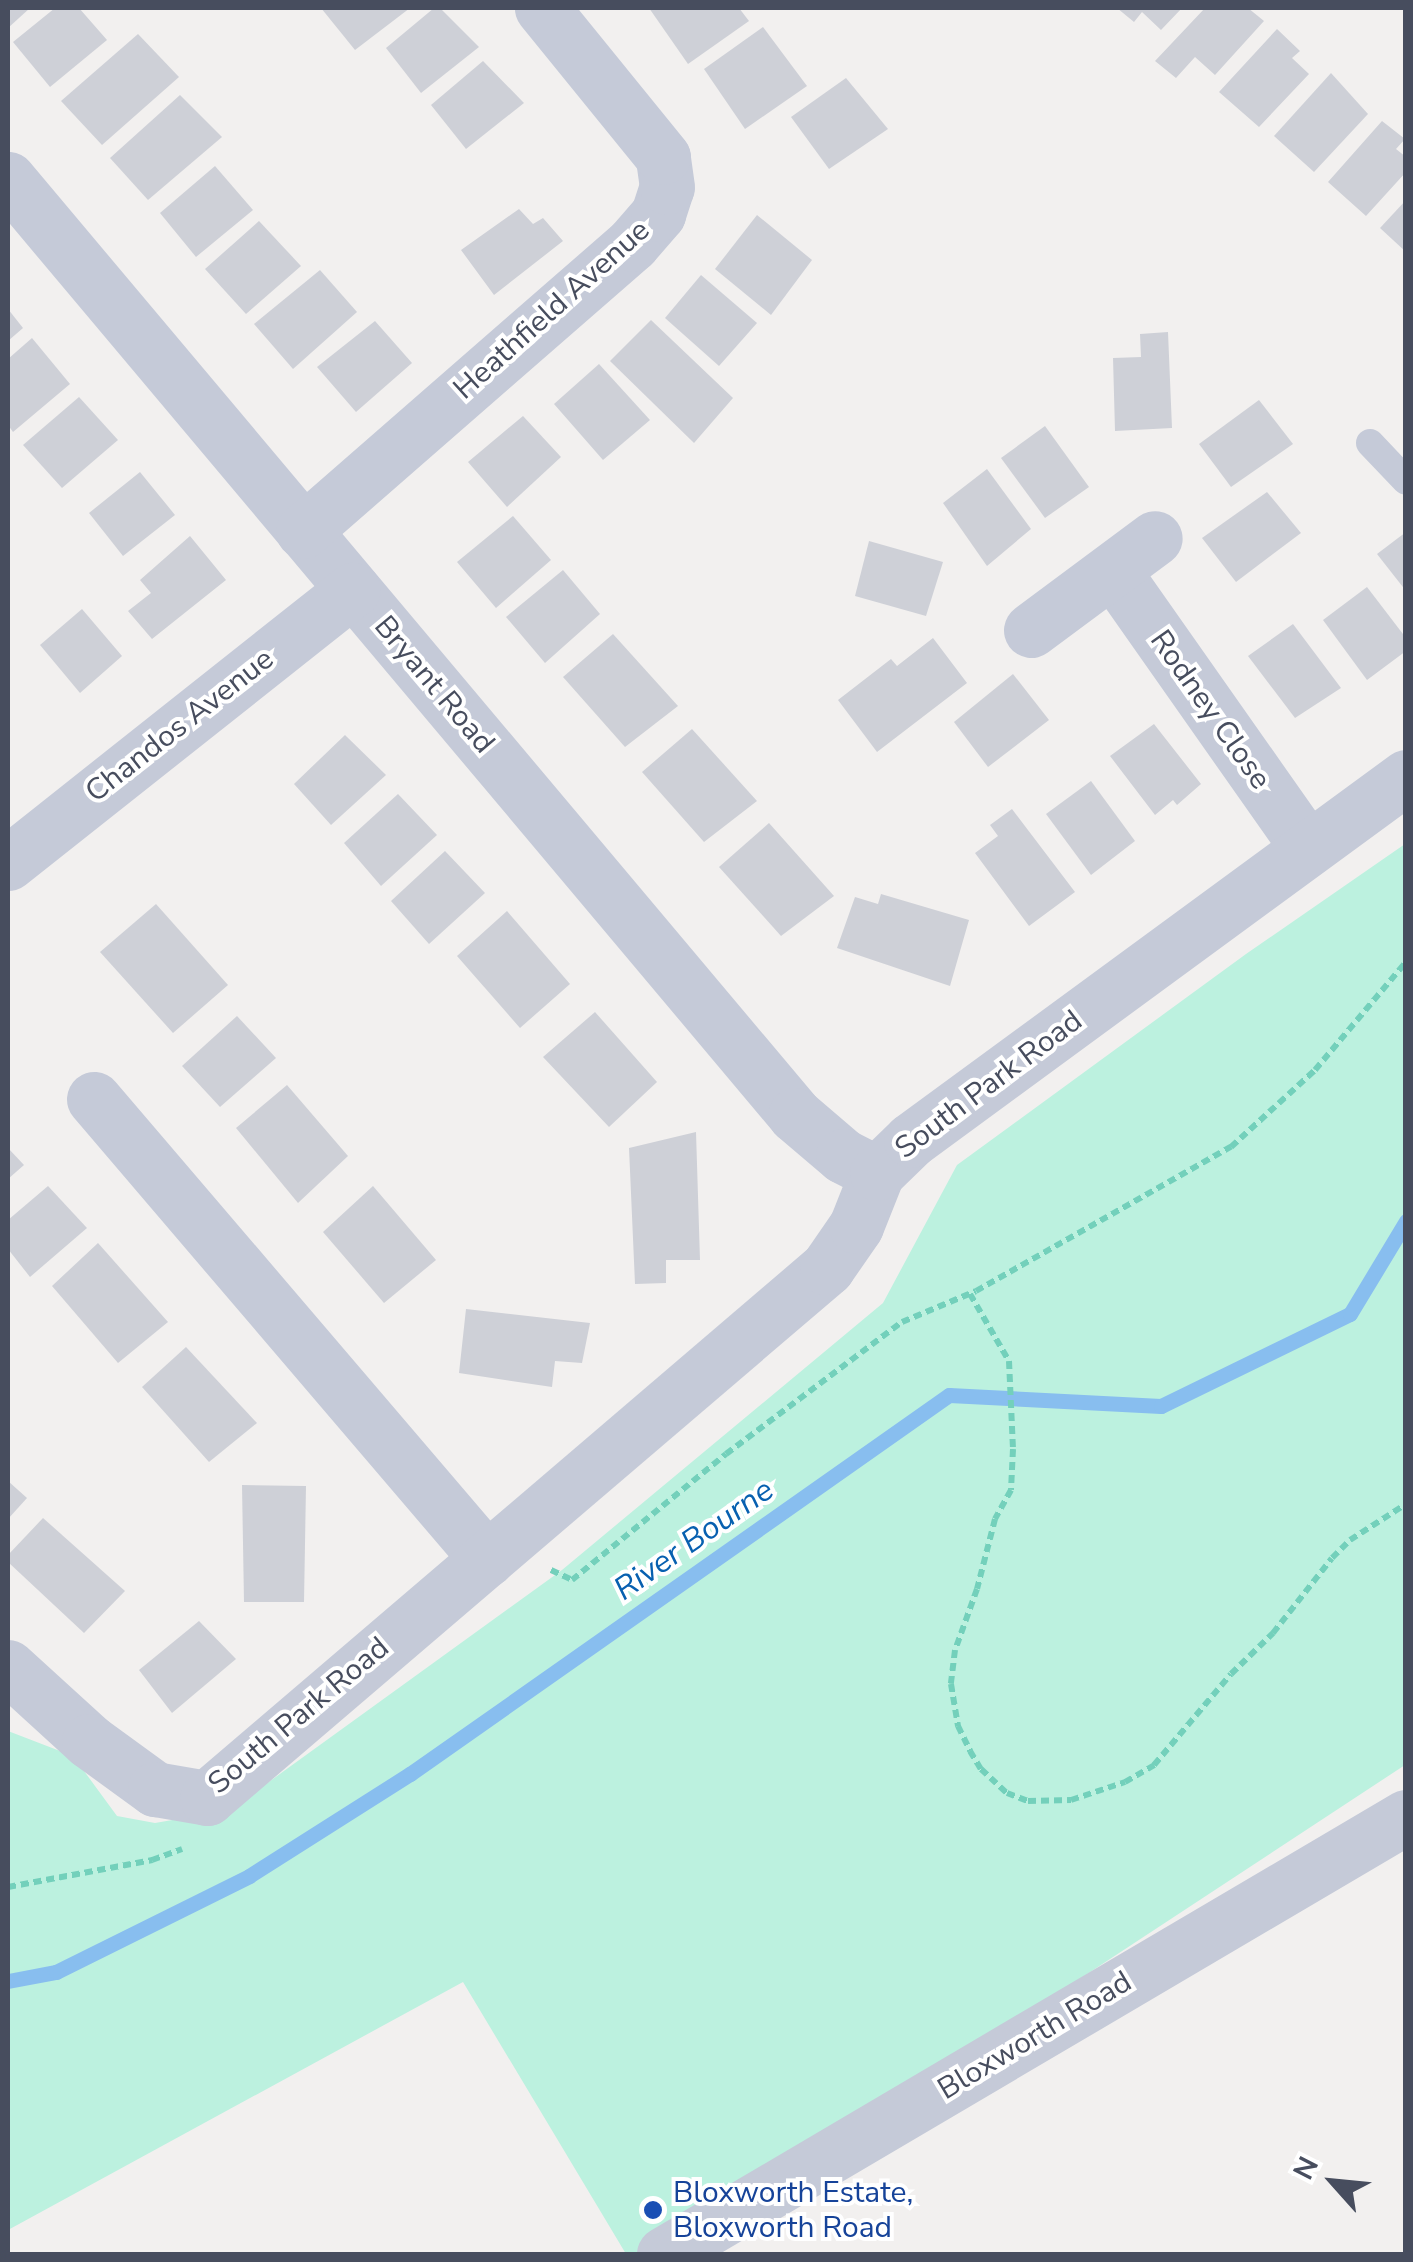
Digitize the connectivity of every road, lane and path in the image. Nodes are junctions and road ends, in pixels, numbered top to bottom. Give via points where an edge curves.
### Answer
1 (542, 8) edge
2 (8, 179) edge
3 (1370, 442) dead end
4 (1406, 481) edge
5 (302, 531) junction
6 (1155, 538) dead end
7 (1112, 571) junction
8 (354, 590) junction
9 (1031, 630) dead end
10 (1406, 778) edge
11 (1308, 848) junction
12 (8, 863) edge
13 (1406, 962) edge
14 (94, 1100) dead end
15 (876, 1173) junction
16 (970, 1294) junction
17 (1406, 1504) edge
18 (487, 1559) junction
19 (540, 1566) dead end
20 (8, 1667) edge
21 (1406, 1817) edge
22 (664, 2254) edge

1 - 5 street, Heathfield Avenue via 663,157 667,187 658,214 632,244
2 - 5 street, Bryant Road
3 - 4 lane
5 - 8 street, Bryant Road
6 - 7 street
7 - 9 street
7 - 11 street, Rodney Close
8 - 12 street, Chandos Avenue
8 - 15 street, Bryant Road via 795,1115 843,1156
10 - 11 street, South Park Road
11 - 15 street, South Park Road via 910,1140
13 - 16 path via 1315,1070 1230,1147
14 - 18 street
15 - 18 street, South Park Road via 856,1226 827,1268
16 - 17 path via 1009,1360 1010,1490 955,1650 951,1684 958,1726 982,1769 1007,1793 1028,1801 1071,1800 1154,1765 1332,1558
16 - 19 path via 889,1332 572,1580
18 - 20 street, South Park Road via 207,1798 155,1789
21 - 22 street, Bloxworth Road

